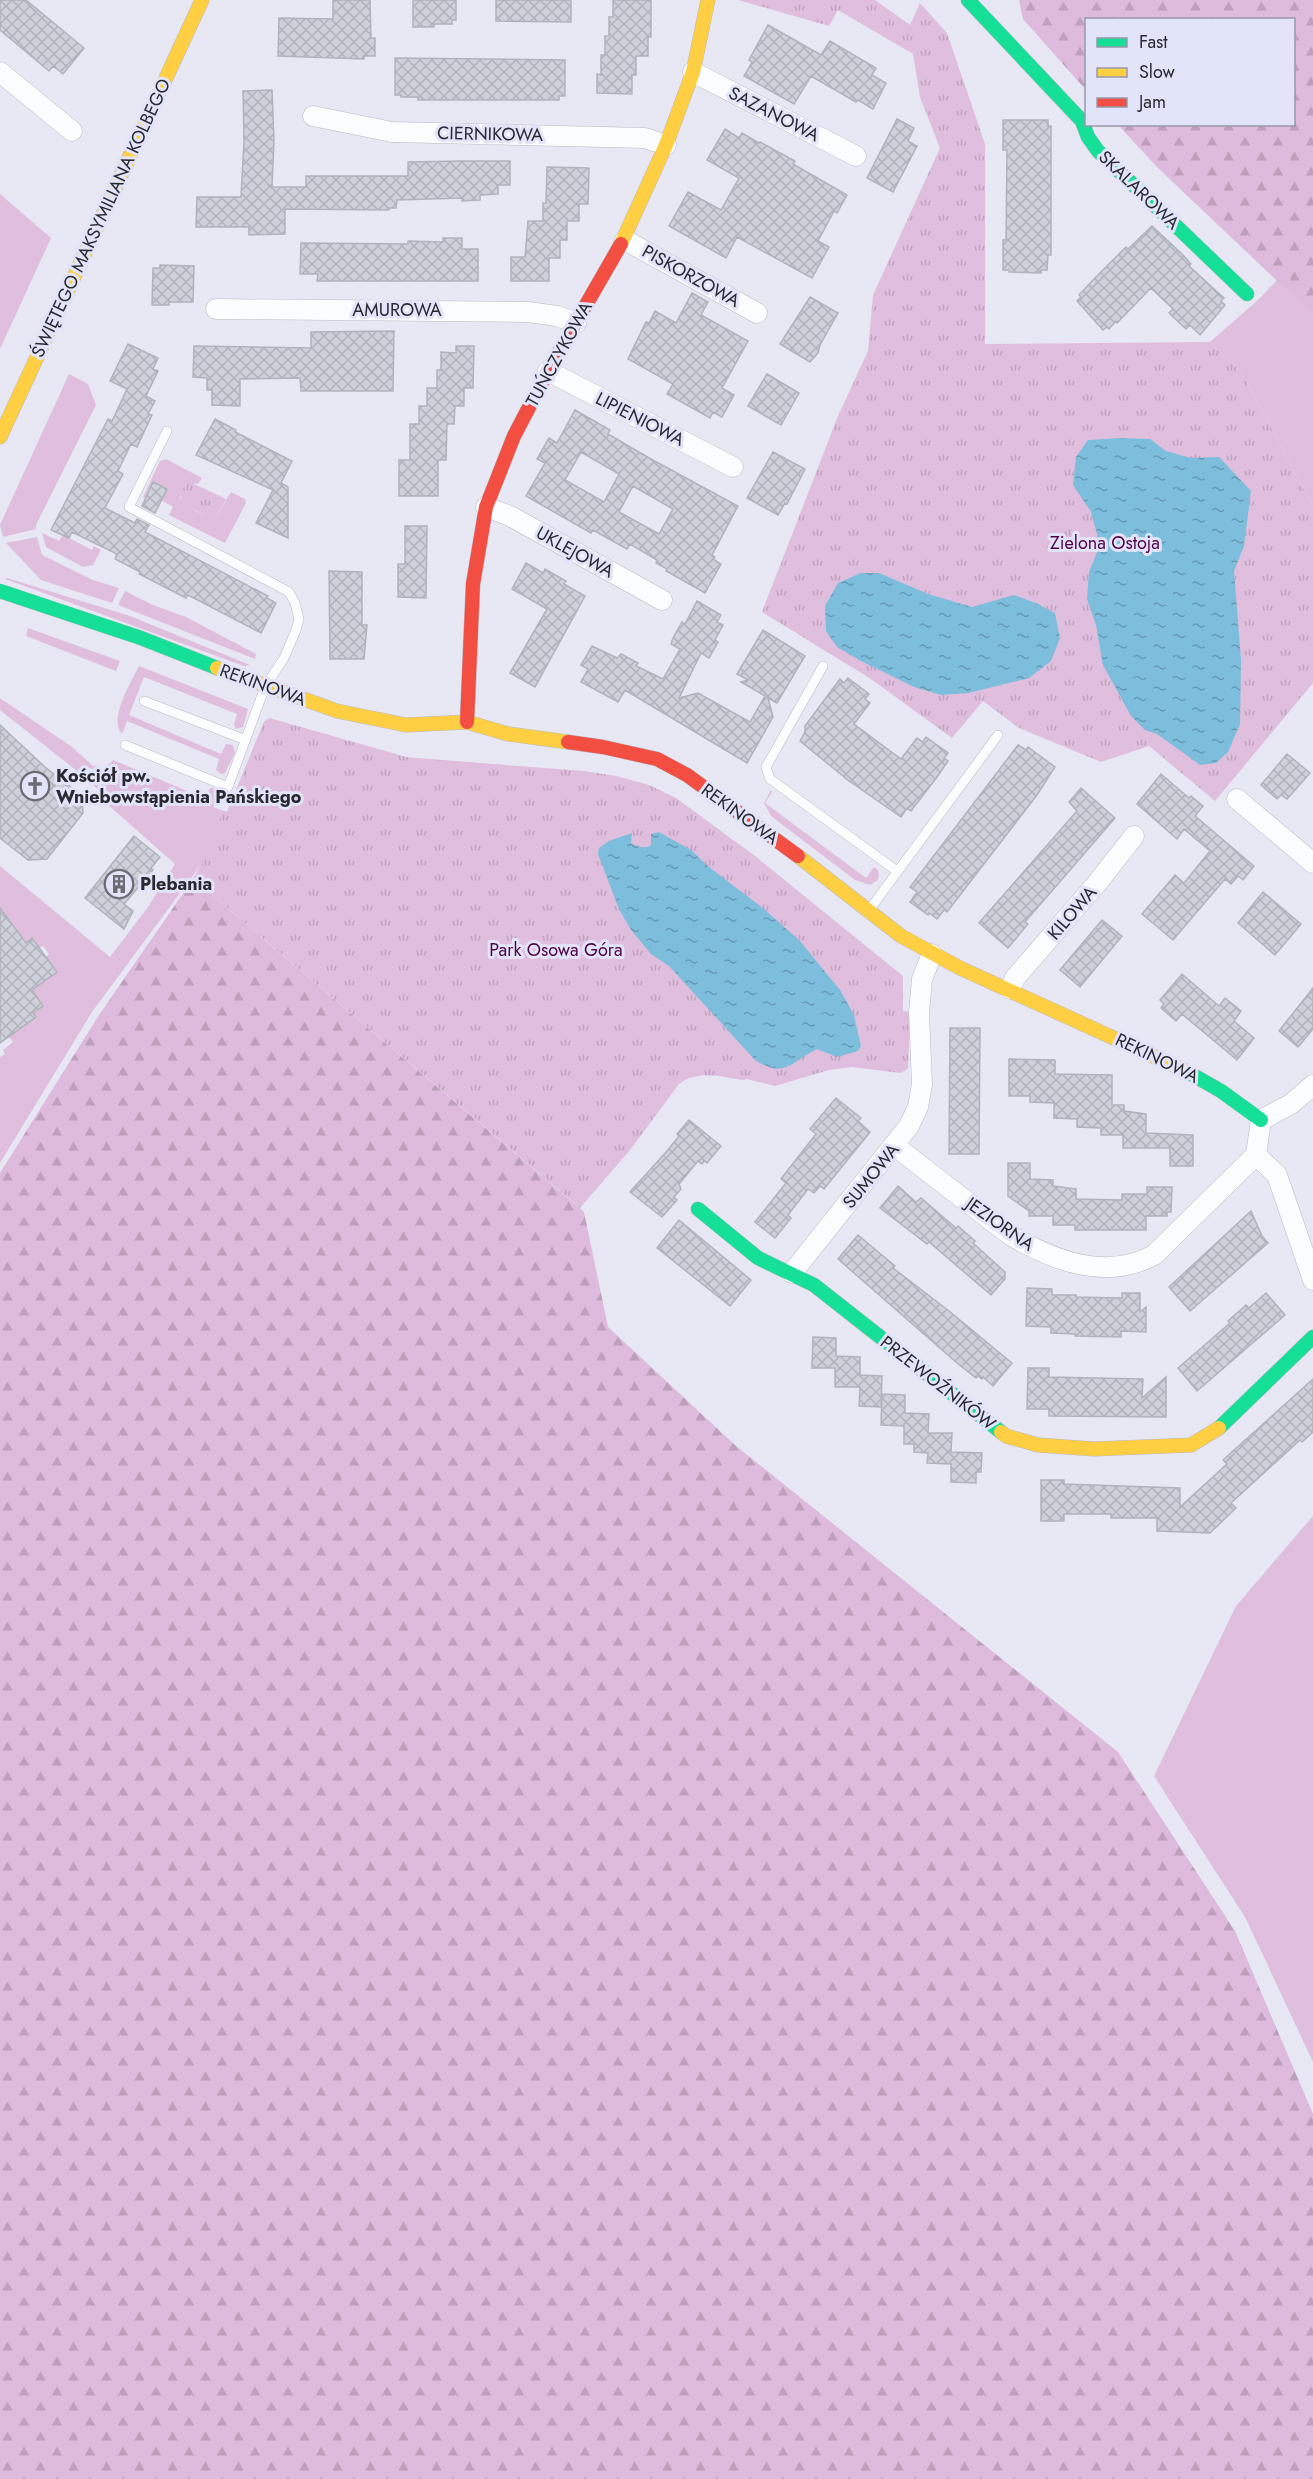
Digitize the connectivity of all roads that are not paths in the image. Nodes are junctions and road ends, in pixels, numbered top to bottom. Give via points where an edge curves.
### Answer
1 (202, 0) edge
2 (708, 0) edge
3 (968, 0) edge
4 (0, 72) edge
5 (693, 72) junction
6 (313, 116) dead end
7 (72, 131) dead end
8 (666, 145) junction
9 (856, 156) dead end
10 (625, 240) junction
11 (1247, 294) dead end
12 (216, 309) dead end
13 (757, 313) dead end
14 (576, 322) junction
15 (548, 371) junction
16 (15, 405) junction
17 (0, 412) edge
18 (167, 431) dead end
19 (0, 437) edge
20 (734, 467) dead end
21 (486, 507) junction
22 (0, 591) edge
23 (662, 600) dead end
24 (823, 666) dead end
25 (265, 687) junction
26 (144, 700) dead end
27 (467, 722) junction
28 (998, 735) dead end
29 (246, 740) junction
30 (125, 745) dead end
31 (1237, 799) dead end
32 (1134, 837) dead end
33 (1313, 863) edge
34 (897, 871) junction
35 (868, 910) junction
36 (932, 954) junction
37 (1010, 989) junction
38 (1313, 1085) edge
39 (1261, 1120) junction
40 (895, 1146) junction
41 (1256, 1155) junction
42 (698, 1209) dead end
43 (792, 1273) junction
44 (1313, 1280) edge
45 (1313, 1337) edge

1 - 16 street, ŚWIĘTEGO MAKSYMILIANA KOLBEGO
2 - 5 street, TUŃCZYKOWA
3 - 11 street, SKALAROWA via 1082,121 1098,151
4 - 7 street
5 - 8 street, TUŃCZYKOWA
5 - 9 street, SAZANOWA
6 - 8 street, CIERNIKOWA via 392,132 645,138
8 - 10 street, TUŃCZYKOWA
10 - 13 street, PISKORZOWA
10 - 14 street, TUŃCZYKOWA
12 - 14 street, AMUROWA via 528,312
14 - 15 street, TUŃCZYKOWA
15 - 20 street, LIPIENIOWA
15 - 21 street, TUŃCZYKOWA via 514,436
16 - 17 lane
16 - 19 street, ŚWIĘTEGO MAKSYMILIANA KOLBEGO
18 - 25 lane via 129,507 289,592 299,619 284,658
21 - 23 street, UKLEJOWA via 510,516
21 - 27 street, TUŃCZYKOWA via 473,584
22 - 25 street, REKINOWA via 141,638
24 - 34 lane via 766,767 770,779
25 - 27 street, REKINOWA via 337,711 406,725
25 - 29 lane
26 - 29 lane
27 - 35 street, REKINOWA via 508,734 657,759 687,775
28 - 34 lane
29 - 30 lane via 228,787
31 - 33 street
32 - 37 street, KILOWA
34 - 35 lane
35 - 36 street, REKINOWA
36 - 37 street, REKINOWA
36 - 40 street, SUMOWA via 922,979 922,1084 918,1107
37 - 39 street, REKINOWA via 1190,1073
38 - 39 street via 1292,1104
39 - 41 street
40 - 41 street, JEZIORNA via 1029,1246 1058,1260 1102,1267 1139,1263 1154,1255
40 - 43 street, SUMOWA
41 - 44 street via 1277,1175
42 - 43 street via 758,1258
43 - 45 street, PRZEWOŹNIKÓW via 814,1285 1006,1436 1038,1445 1094,1449 1191,1445 1221,1427

